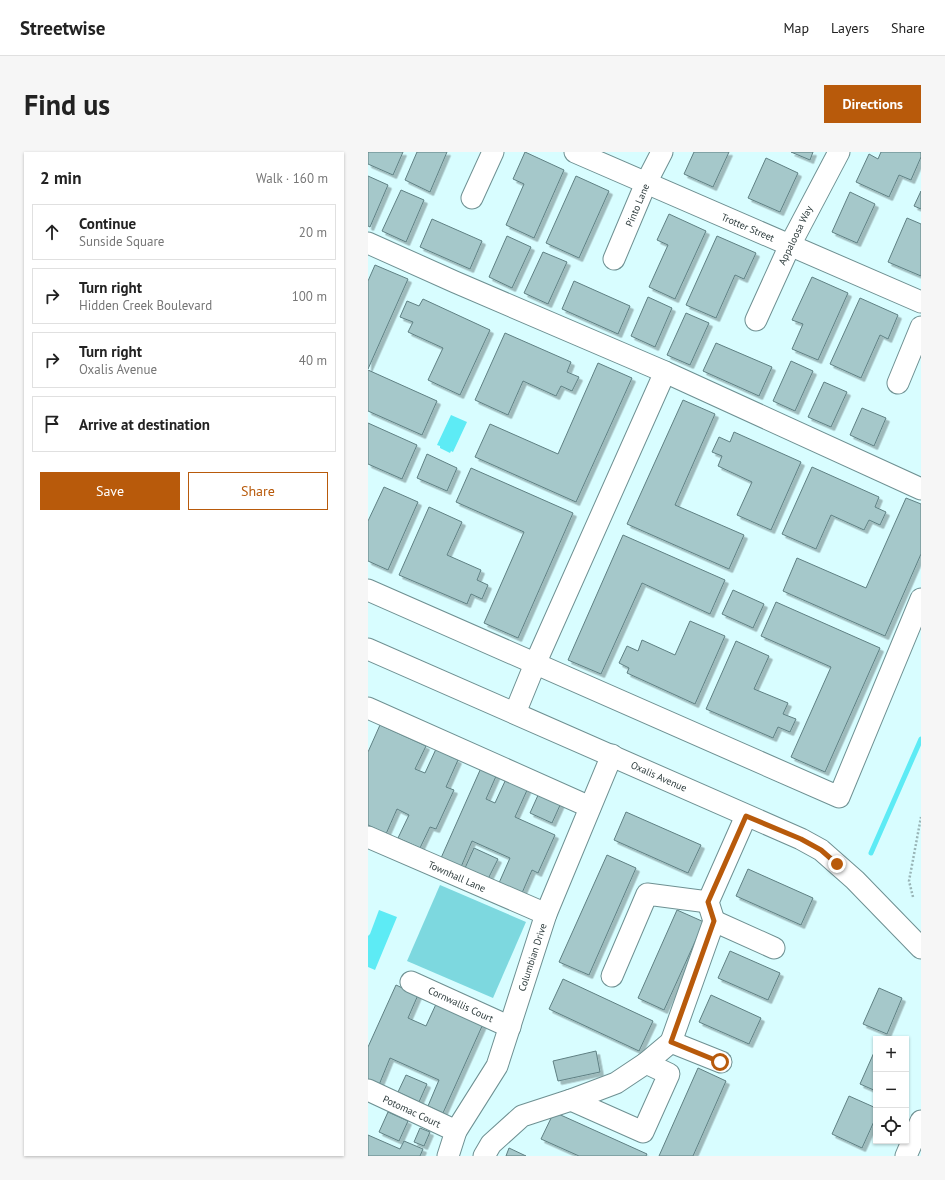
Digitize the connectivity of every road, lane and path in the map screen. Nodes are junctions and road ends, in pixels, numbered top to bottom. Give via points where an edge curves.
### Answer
1 (493, 152) edge
2 (575, 152) edge
3 (662, 152) edge
4 (839, 152) edge
5 (646, 183) junction
6 (472, 198) dead end
7 (368, 243) edge
8 (790, 245) junction
9 (614, 259) dead end
10 (921, 302) edge
11 (756, 320) dead end
12 (921, 327) edge
13 (665, 372) junction
14 (898, 384) dead end
15 (921, 489) edge
16 (368, 590) edge
17 (921, 599) edge
18 (369, 651) edge
19 (535, 664) junction
20 (368, 708) edge
21 (515, 713) junction
22 (612, 755) junction
23 (590, 807) junction
24 (746, 816) junction
25 (921, 817) edge
26 (368, 837) edge
27 (913, 897) dead end
28 (711, 912) junction
29 (546, 914) junction
30 (774, 948) dead end
31 (921, 948) edge
32 (612, 976) dead end
33 (411, 982) dead end
34 (510, 1027) junction
35 (671, 1042) junction
36 (720, 1062) dead end
37 (646, 1063) junction
38 (368, 1090) edge
39 (571, 1100) junction
40 (921, 1121) edge
41 (456, 1131) junction
42 (448, 1156) edge
43 (484, 1156) edge
44 (906, 1156) edge

1 - 6 street
2 - 5 street, Trotter Street
3 - 5 street, Pinto Lane
4 - 8 street, Appaloosa Way
5 - 8 street, Trotter Street
5 - 9 street, Pinto Lane
7 - 13 street
8 - 10 street, Trotter Street
8 - 11 street, Appaloosa Way
12 - 14 street
13 - 15 street
13 - 19 street
16 - 19 street
17 - 19 street via 839,797
18 - 21 street, Oxalis Avenue
19 - 21 street
20 - 23 street
21 - 22 street, Oxalis Avenue
22 - 23 street, Columbian Drive
22 - 24 street, Oxalis Avenue
23 - 29 street, Columbian Drive
24 - 28 street
24 - 31 street, Oxalis Avenue via 821,850 855,880
25 - 27 path via 909,881
26 - 29 street, Townhall Lane
28 - 30 street
28 - 32 street via 647,894
28 - 35 street
29 - 34 street, Columbian Drive
33 - 34 street, Cornwallis Court
34 - 41 street, Columbian Drive via 497,1066
35 - 36 street
35 - 37 street
37 - 39 street via 616,1083
37 - 39 street via 669,1074 643,1132
38 - 41 street, Potomac Court
39 - 43 street via 522,1116 491,1144
40 - 44 street
41 - 42 street, Columbian Drive

